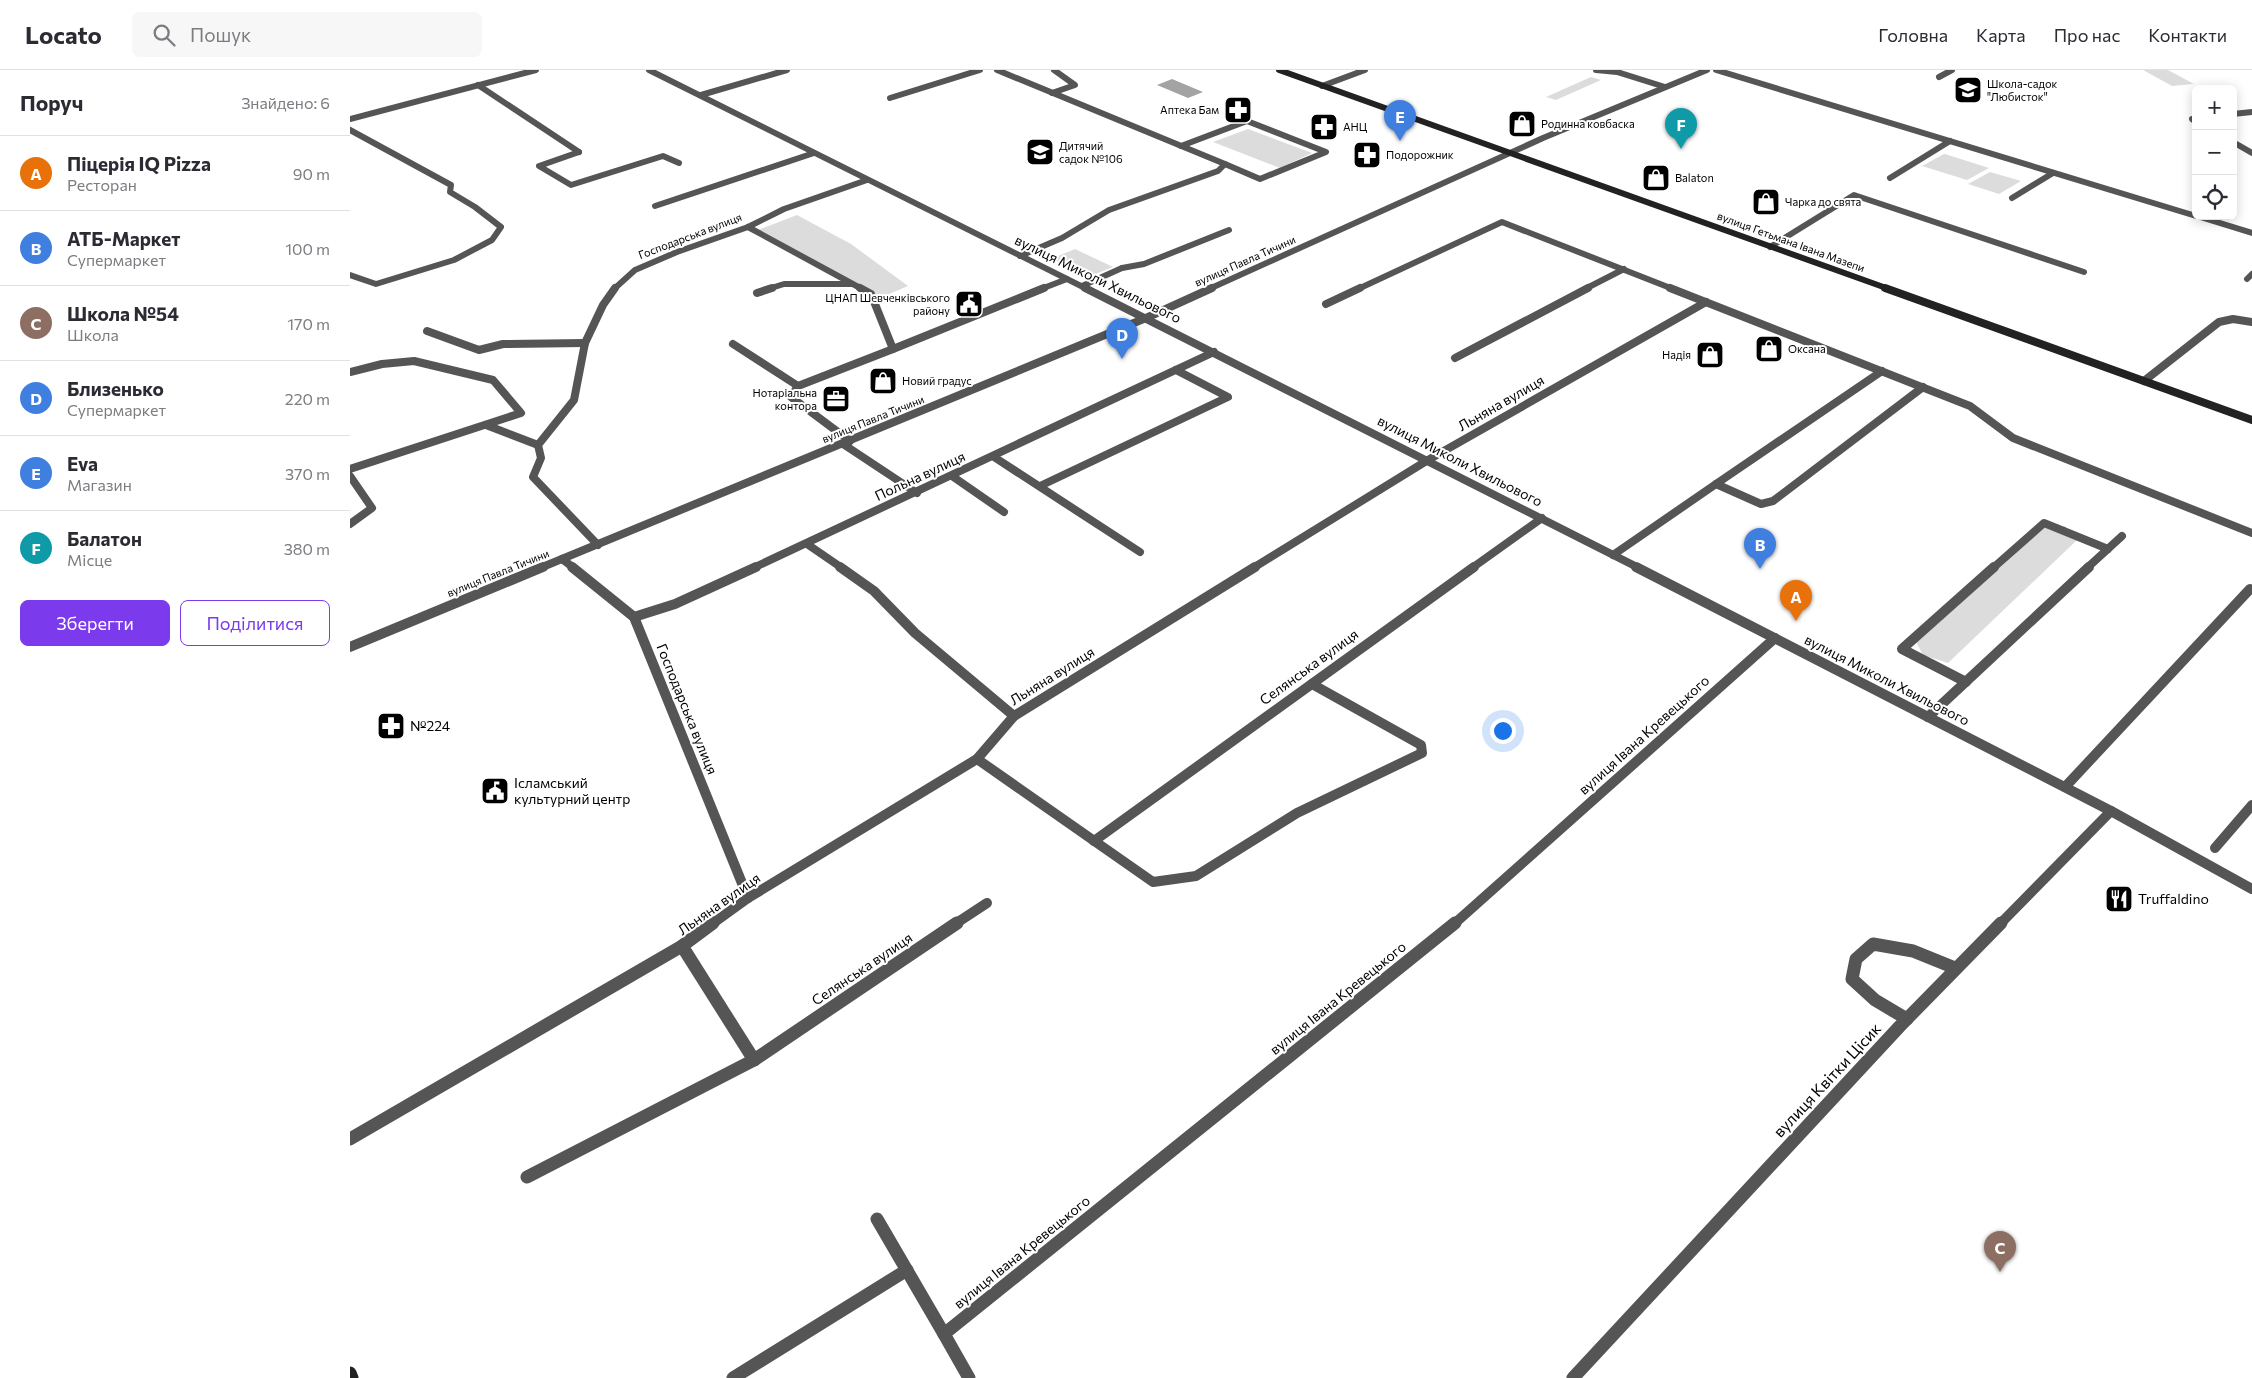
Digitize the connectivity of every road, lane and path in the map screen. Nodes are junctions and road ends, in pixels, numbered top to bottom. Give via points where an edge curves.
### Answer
1 (536, 70) edge
2 (649, 70) edge
3 (788, 70) edge
4 (980, 70) edge
5 (997, 70) edge
6 (1054, 70) edge
7 (1279, 70) edge
8 (1365, 70) edge
9 (1596, 70) edge
10 (1695, 70) edge
11 (1716, 70) edge
12 (1952, 70) edge
13 (525, 71) edge
14 (1705, 71) edge
15 (1939, 77) dead end
16 (478, 85) junction
17 (1322, 86) junction
18 (1665, 87) junction
19 (1052, 93) junction
20 (701, 95) junction
21 (890, 98) dead end
22 (2252, 112) edge
23 (2237, 114) edge
24 (350, 120) edge
25 (350, 130) edge
26 (1950, 141) junction
27 (2237, 144) edge
28 (1181, 146) junction
29 (814, 153) junction
30 (1509, 153) junction
31 (2252, 153) edge
32 (679, 164) dead end
33 (1225, 164) junction
34 (2053, 173) junction
35 (1890, 178) dead end
36 (867, 180) junction
37 (2012, 198) dead end
38 (655, 206) dead end
39 (2192, 215) edge
40 (2209, 220) edge
41 (748, 227) junction
42 (1229, 230) dead end
43 (2252, 233) edge
44 (1770, 246) junction
45 (1020, 256) junction
46 (1624, 269) junction
47 (2084, 272) dead end
48 (350, 276) edge
49 (1066, 279) junction
50 (853, 284) junction
51 (1082, 286) junction
52 (757, 293) dead end
53 (1706, 302) junction
54 (1326, 304) dead end
55 (1146, 318) junction
56 (2252, 322) edge
57 (427, 331) dead end
58 (585, 343) junction
59 (733, 344) dead end
60 (893, 349) junction
61 (1214, 352) junction
62 (1455, 358) dead end
63 (1176, 370) junction
64 (1882, 371) junction
65 (350, 372) edge
66 (2144, 381) junction
67 (798, 386) junction
68 (1923, 387) junction
69 (2252, 420) edge
70 (486, 424) junction
71 (846, 442) junction
72 (538, 445) junction
73 (994, 457) junction
74 (1428, 460) junction
75 (350, 469) edge
76 (350, 476) edge
77 (952, 476) junction
78 (1716, 484) junction
79 (1040, 486) junction
80 (917, 493) junction
81 (1004, 512) dead end
82 (1542, 518) junction
83 (350, 524) edge
84 (2252, 533) edge
85 (2122, 536) dead end
86 (807, 544) junction
87 (598, 545) junction
88 (2108, 549) junction
89 (1140, 552) dead end
90 (1612, 555) junction
91 (562, 559) junction
92 (2251, 589) edge
93 (634, 617) junction
94 (1775, 638) junction
95 (350, 647) edge
96 (1966, 682) junction
97 (1312, 684) junction
98 (1014, 716) junction
99 (1928, 717) junction
100 (977, 759) junction
101 (2065, 787) junction
102 (2252, 805) edge
103 (2111, 811) junction
104 (1094, 841) junction
105 (2215, 848) dead end
106 (2252, 889) edge
107 (748, 898) junction
108 (987, 903) dead end
109 (682, 946) junction
110 (1955, 968) junction
111 (1907, 1019) junction
112 (754, 1060) junction
113 (350, 1139) edge
114 (527, 1177) dead end
115 (877, 1219) dead end
116 (907, 1270) junction
117 (944, 1334) junction
118 (350, 1373) edge
119 (352, 1378) edge
120 (734, 1378) edge
121 (969, 1378) edge
122 (1573, 1378) edge

1 - 13 street
2 - 20 street, вулиця Миколи Хвильового
3 - 20 street
4 - 21 street
5 - 19 street
6 - 19 street via 1075,85
7 - 17 main road, вулиця Гетьмана Івана Мазепи
8 - 17 street
9 - 18 street via 1617,72
10 - 14 street
11 - 26 street
12 - 15 street
13 - 16 street
14 - 18 street, вулиця Павла Тичини
16 - 24 street
16 - 32 street via 579,152 539,166 572,185 663,156
17 - 30 main road, вулиця Гетьмана Івана Мазепи
18 - 30 street, вулиця Павла Тичини
19 - 28 street
20 - 29 street, вулиця Миколи Хвильового
22 - 23 street
25 - 48 street via 451,185 450,192 501,227 492,240 454,260 376,284
26 - 34 street
26 - 35 street
27 - 31 street
28 - 33 street
28 - 33 street via 1247,121 1326,152 1260,179
29 - 36 street, вулиця Миколи Хвильового
29 - 38 street
30 - 44 main road, вулиця Гетьмана Івана Мазепи
30 - 55 street, вулиця Павла Тичини
33 - 45 street via 1218,171 1109,210 1062,238
34 - 37 street
34 - 39 street
36 - 41 street, Господарська вулиця via 784,209
36 - 45 street, вулиця Миколи Хвильового
40 - 43 street
41 - 50 street
41 - 58 street, Господарська вулиця via 635,270 607,299
42 - 51 street via 1144,264 1122,268
44 - 47 street via 1854,195
44 - 66 main road, вулиця Гетьмана Івана Мазепи
45 - 49 street, вулиця Миколи Хвильового
46 - 53 street
46 - 54 street via 1502,222
46 - 62 street
49 - 51 street, вулиця Миколи Хвильового
49 - 60 street
50 - 52 street via 784,284
50 - 60 street via 871,294
51 - 55 street, вулиця Миколи Хвильового
53 - 64 street
53 - 74 street, Льняна вулиця
55 - 61 street, вулиця Миколи Хвильового
55 - 71 street, вулиця Павла Тичини
56 - 66 street via 2233,319 2219,322
57 - 58 street via 479,350 503,344
58 - 72 street, Господарська вулиця via 574,400
59 - 67 street
60 - 67 street
61 - 63 street, Польна вулиця
61 - 74 street, вулиця Миколи Хвильового
63 - 73 street, Польна вулиця
63 - 79 street via 1228,398
64 - 68 street
64 - 78 street
65 - 70 street via 414,360 493,380 521,413
66 - 69 main road, вулиця Гетьмана Івана Мазепи
67 - 71 street via 791,397
68 - 78 street via 1773,501 1761,504
68 - 84 street via 1970,406 2013,438
70 - 72 street
70 - 75 street
71 - 80 street
71 - 87 street, вулиця Павла Тичини
72 - 87 street via 541,458 533,477
73 - 77 street, Польна вулиця
73 - 79 street
74 - 82 street, вулиця Миколи Хвильового
74 - 98 street, Льняна вулиця
76 - 83 street via 372,508
77 - 80 street, Польна вулиця
77 - 81 street
78 - 90 street
79 - 89 street
80 - 86 street, Польна вулиця
82 - 90 street, вулиця Миколи Хвильового
82 - 97 street, Селянська вулиця
85 - 88 street
86 - 93 street, Польна вулиця via 675,604
86 - 98 street via 874,592 921,638
87 - 91 street, вулиця Павла Тичини
88 - 96 street
88 - 96 street via 2044,523 1902,649
90 - 94 street, вулиця Миколи Хвильового
91 - 93 street, Господарська вулиця
91 - 95 street, вулиця Павла Тичини
92 - 101 street
93 - 107 street, Господарська вулиця
94 - 99 street, вулиця Миколи Хвильового
94 - 117 street, вулиця Івана Кревецького via 1453,925
96 - 99 street
97 - 104 street, Селянська вулиця
97 - 104 street via 1421,745 1422,753 1297,813 1196,876 1153,882
98 - 100 street, Льняна вулиця
99 - 101 street, вулиця Миколи Хвильового
100 - 104 street
100 - 107 street, Льняна вулиця
101 - 103 street, вулиця Миколи Хвильового
102 - 105 street
103 - 106 street, вулиця Миколи Хвильового
103 - 110 street, вулиця Квітки Цісик
107 - 109 street, Льняна вулиця
108 - 112 street, Селянська вулиця
109 - 112 street
109 - 113 street, Льняна вулиця
110 - 111 street, вулиця Квітки Цісик
110 - 111 street via 1913,951 1873,944 1856,959 1852,979 1875,1000
111 - 122 street, вулиця Квітки Цісик
112 - 114 street, Селянська вулиця
115 - 116 street
116 - 117 street
116 - 120 street
117 - 121 street
118 - 119 main road

